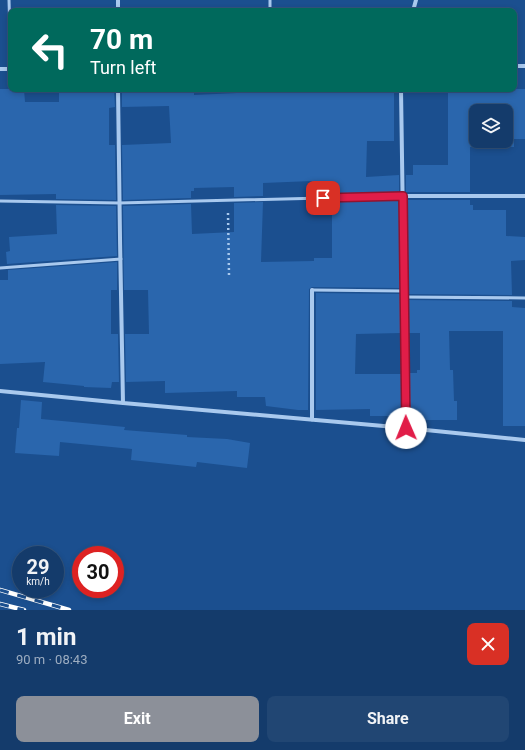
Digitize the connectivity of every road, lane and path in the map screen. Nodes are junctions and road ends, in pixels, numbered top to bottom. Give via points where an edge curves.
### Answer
1 (118, 92) edge
2 (401, 92) edge
3 (403, 196) junction
4 (525, 196) edge
5 (227, 200) junction
6 (0, 201) edge
7 (119, 203) junction
8 (121, 259) junction
9 (0, 268) edge
10 (229, 275) dead end
11 (312, 290) joint
12 (404, 291) junction
13 (404, 297) junction
14 (525, 298) edge
15 (0, 391) edge
16 (123, 403) junction
17 (312, 420) junction
18 (406, 428) junction
19 (525, 440) edge

1 - 7 street
2 - 3 street
3 - 4 street
3 - 5 lane
3 - 12 street
5 - 7 lane
5 - 10 path
6 - 7 lane
7 - 8 street
8 - 9 lane
8 - 16 street
11 - 12 lane
11 - 17 street
12 - 13 street
13 - 14 lane
13 - 18 street
15 - 16 street
16 - 17 street
17 - 18 street
18 - 19 street

